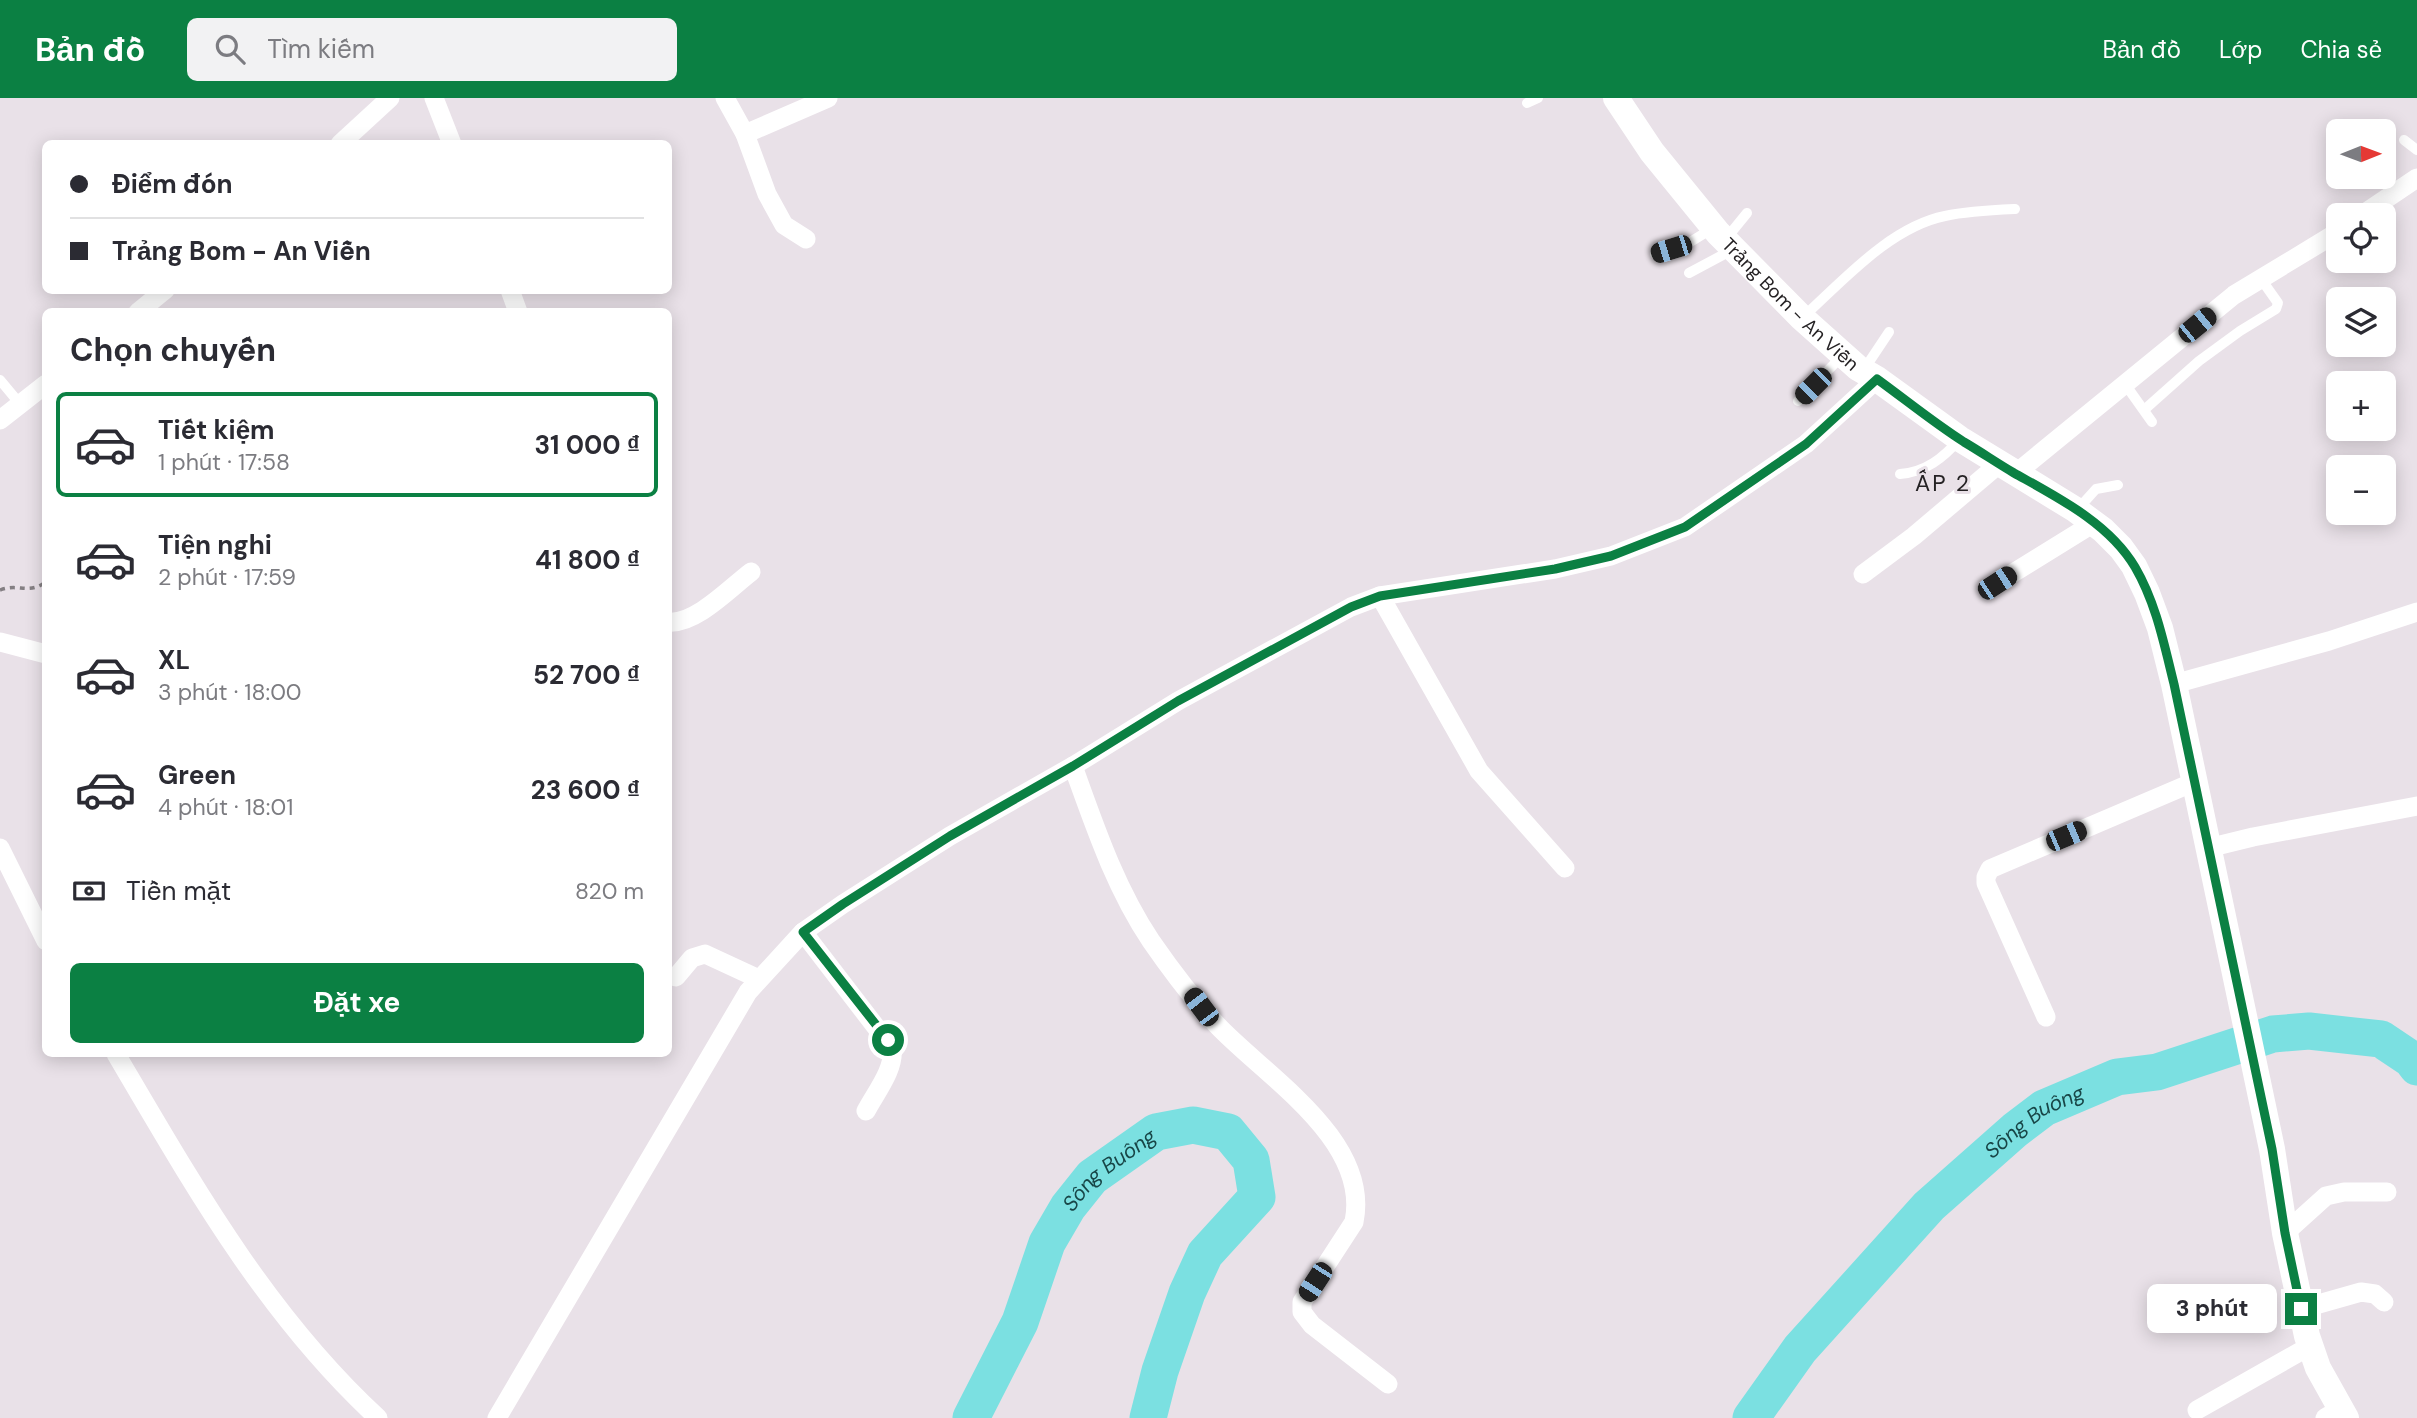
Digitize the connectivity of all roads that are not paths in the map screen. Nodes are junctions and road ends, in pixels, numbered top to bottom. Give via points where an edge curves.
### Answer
1 (390, 98) edge
2 (434, 98) edge
3 (725, 98) edge
4 (828, 98) edge
5 (1538, 98) edge
6 (1616, 98) edge
7 (1527, 103) dead end
8 (745, 134) junction
9 (344, 140) edge
10 (450, 140) edge
11 (2404, 140) dead end
12 (2417, 150) edge
13 (2417, 178) edge
14 (2380, 203) edge
15 (2015, 209) dead end
16 (1747, 213) dead end
17 (806, 239) dead end
18 (1723, 239) junction
19 (2326, 239) edge
20 (1655, 254) dead end
21 (1689, 273) dead end
22 (2261, 279) junction
23 (160, 294) edge
24 (143, 308) edge
25 (1801, 318) junction
26 (1889, 332) dead end
27 (1861, 368) junction
28 (0, 380) edge
29 (2125, 384) junction
30 (42, 387) edge
31 (1798, 401) dead end
32 (20, 404) junction
33 (2144, 410) junction
34 (0, 420) edge
35 (2152, 422) dead end
36 (1960, 439) junction
37 (2007, 469) junction
38 (1900, 474) dead end
39 (2118, 485) dead end
40 (2085, 516) junction
41 (751, 572) dead end
42 (1863, 574) dead end
43 (1997, 583) dead end
44 (1380, 596) junction
45 (2417, 612) edge
46 (672, 622) edge
47 (0, 642) edge
48 (42, 653) edge
49 (2174, 684) junction
50 (1073, 766) junction
51 (2194, 782) junction
52 (2417, 806) edge
53 (0, 848) edge
54 (2208, 848) junction
55 (1565, 868) dead end
56 (803, 932) junction
57 (42, 933) edge
58 (676, 977) dead end
59 (759, 979) junction
60 (2046, 1017) dead end
61 (118, 1057) edge
62 (866, 1111) dead end
63 (2388, 1192) dead end
64 (2285, 1233) junction
65 (2384, 1302) dead end
66 (2301, 1309) junction
67 (2310, 1346) junction
68 (1388, 1384) dead end
69 (2197, 1410) dead end
70 (2337, 1415) edge
71 (378, 1418) edge
72 (497, 1418) edge

1 - 9 street
2 - 10 street
3 - 8 street
4 - 8 street
5 - 7 lane
6 - 18 main road, Trảng Bom - An Viễn via 1652,152
8 - 17 street via 766,194 784,225
11 - 12 lane
13 - 14 street
15 - 25 lane via 1924,222 1876,250
16 - 18 lane
18 - 20 lane
18 - 21 lane
18 - 25 main road, Trảng Bom - An Viễn
19 - 22 street
22 - 29 street via 2234,295
22 - 33 lane via 2278,303 2276,309 2199,360
23 - 24 street
25 - 27 main road, Trảng Bom - An Viễn
26 - 27 lane
27 - 31 lane
27 - 36 main road, Trảng Bom - An Viễn
27 - 44 street via 1806,444 1685,527 1611,556 1555,569
28 - 32 lane
29 - 33 lane
29 - 37 street
30 - 32 street
32 - 34 street
33 - 35 lane
36 - 37 main road, Trảng Bom - An Viễn
36 - 38 lane via 1926,468
37 - 40 main road, Trảng Bom - An Viễn
37 - 42 street
39 - 40 lane via 2096,489
40 - 43 street
40 - 49 main road, Trảng Bom - An Viễn via 2134,566 2160,628
41 - 46 street via 700,612
44 - 50 street via 1292,637
44 - 55 street via 1479,771
45 - 49 street
47 - 48 street
49 - 51 main road, Trảng Bom - An Viễn
50 - 56 street via 950,836
50 - 68 street via 1122,893 1153,943 1218,1026 1290,1091 1334,1142 1352,1181 1357,1209 1354,1222 1302,1302 1302,1312 1312,1325
51 - 54 main road, Trảng Bom - An Viễn
51 - 60 street via 1987,872 1986,883
52 - 54 street
53 - 57 street
54 - 64 main road, Trảng Bom - An Viễn via 2272,1149
56 - 59 street
56 - 62 street via 892,1048 891,1065
58 - 59 street via 692,958 705,954
59 - 72 street
61 - 71 street via 196,1189 269,1298
63 - 64 street via 2326,1196
64 - 66 main road
65 - 66 street via 2375,1294 2361,1292
66 - 67 main road
67 - 69 street
67 - 70 main road

